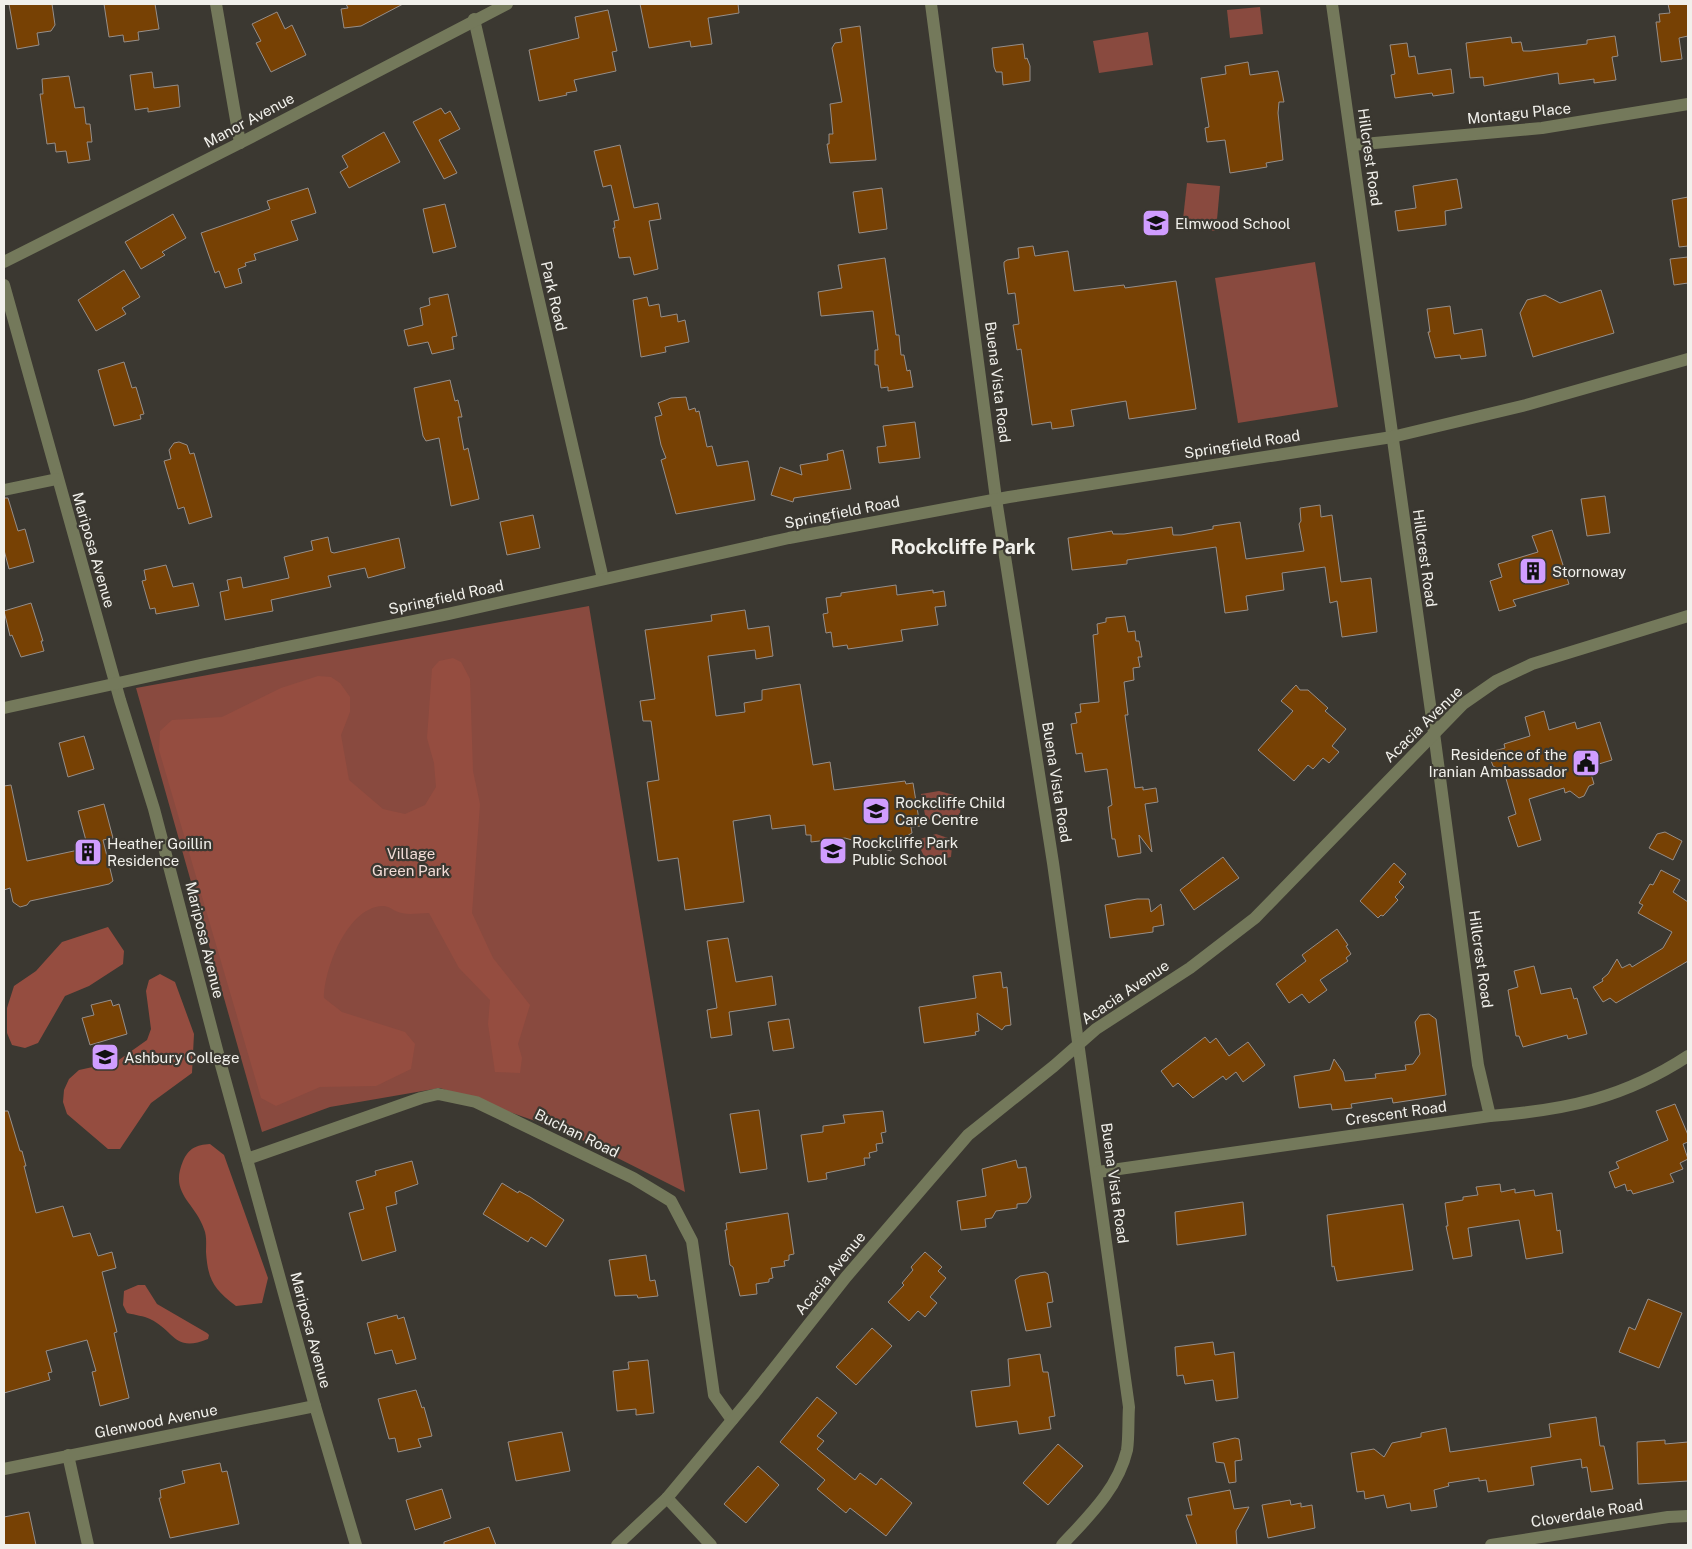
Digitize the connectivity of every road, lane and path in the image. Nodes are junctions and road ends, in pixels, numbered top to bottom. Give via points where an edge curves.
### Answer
1 (216, 4) edge
2 (507, 4) edge
3 (931, 4) edge
4 (1332, 4) edge
5 (479, 13) edge
6 (1688, 104) edge
7 (240, 143) junction
8 (1352, 145) junction
9 (4, 262) edge
10 (4, 286) edge
11 (1688, 359) edge
12 (1392, 437) junction
13 (57, 479) junction
14 (4, 490) edge
15 (996, 499) junction
16 (603, 579) junction
17 (1688, 616) edge
18 (115, 683) junction
19 (4, 708) edge
20 (1434, 733) junction
21 (1079, 1044) junction
22 (1688, 1056) edge
23 (1490, 1116) junction
24 (246, 1159) junction
25 (1098, 1172) junction
26 (315, 1406) junction
27 (732, 1420) junction
28 (68, 1455) junction
29 (4, 1469) edge
30 (666, 1498) junction
31 (1688, 1516) edge
32 (88, 1545) edge
33 (356, 1545) edge
34 (617, 1545) edge
35 (712, 1545) edge
36 (1062, 1545) edge
37 (1491, 1545) edge

1 - 7 street
2 - 5 street, Manor Avenue
3 - 15 street, Buena Vista Road
4 - 8 street, Hillcrest Road
5 - 7 street, Manor Avenue
5 - 16 street, Park Road
6 - 8 street, Montagu Place via 1542,128
7 - 9 street, Manor Avenue
8 - 12 street, Hillcrest Road
10 - 13 street, Mariposa Avenue
11 - 12 street, Springfield Road via 1526,405
12 - 15 street, Springfield Road
12 - 20 street, Hillcrest Road
13 - 14 street
13 - 18 street, Mariposa Avenue
15 - 16 street, Springfield Road via 789,538
15 - 21 street, Buena Vista Road
16 - 18 street, Springfield Road
17 - 20 street, Acacia Avenue via 1532,664 1496,681 1463,704
18 - 19 street, Springfield Road
18 - 24 street, Mariposa Avenue via 154,808
20 - 21 street, Acacia Avenue via 1255,918 1190,968 1105,1023
20 - 23 street, Hillcrest Road via 1478,1065
21 - 25 street, Buena Vista Road
21 - 27 street, Acacia Avenue via 968,1135 846,1277
22 - 23 street, Crescent Road via 1658,1076 1600,1100 1539,1112
23 - 25 street, Crescent Road
24 - 26 street, Mariposa Avenue
24 - 27 street, Buchan Road via 438,1094 476,1102 633,1178 671,1201 692,1241 714,1395
25 - 36 street, Buena Vista Road via 1129,1407 1127,1449 1118,1478 1097,1508
26 - 28 street, Glenwood Avenue
26 - 33 street, Mariposa Avenue
27 - 30 street, Acacia Avenue
28 - 29 street, Glenwood Avenue
28 - 32 street
30 - 34 street, Acacia Avenue
30 - 35 street
31 - 37 street, Cloverdale Road via 1668,1516

